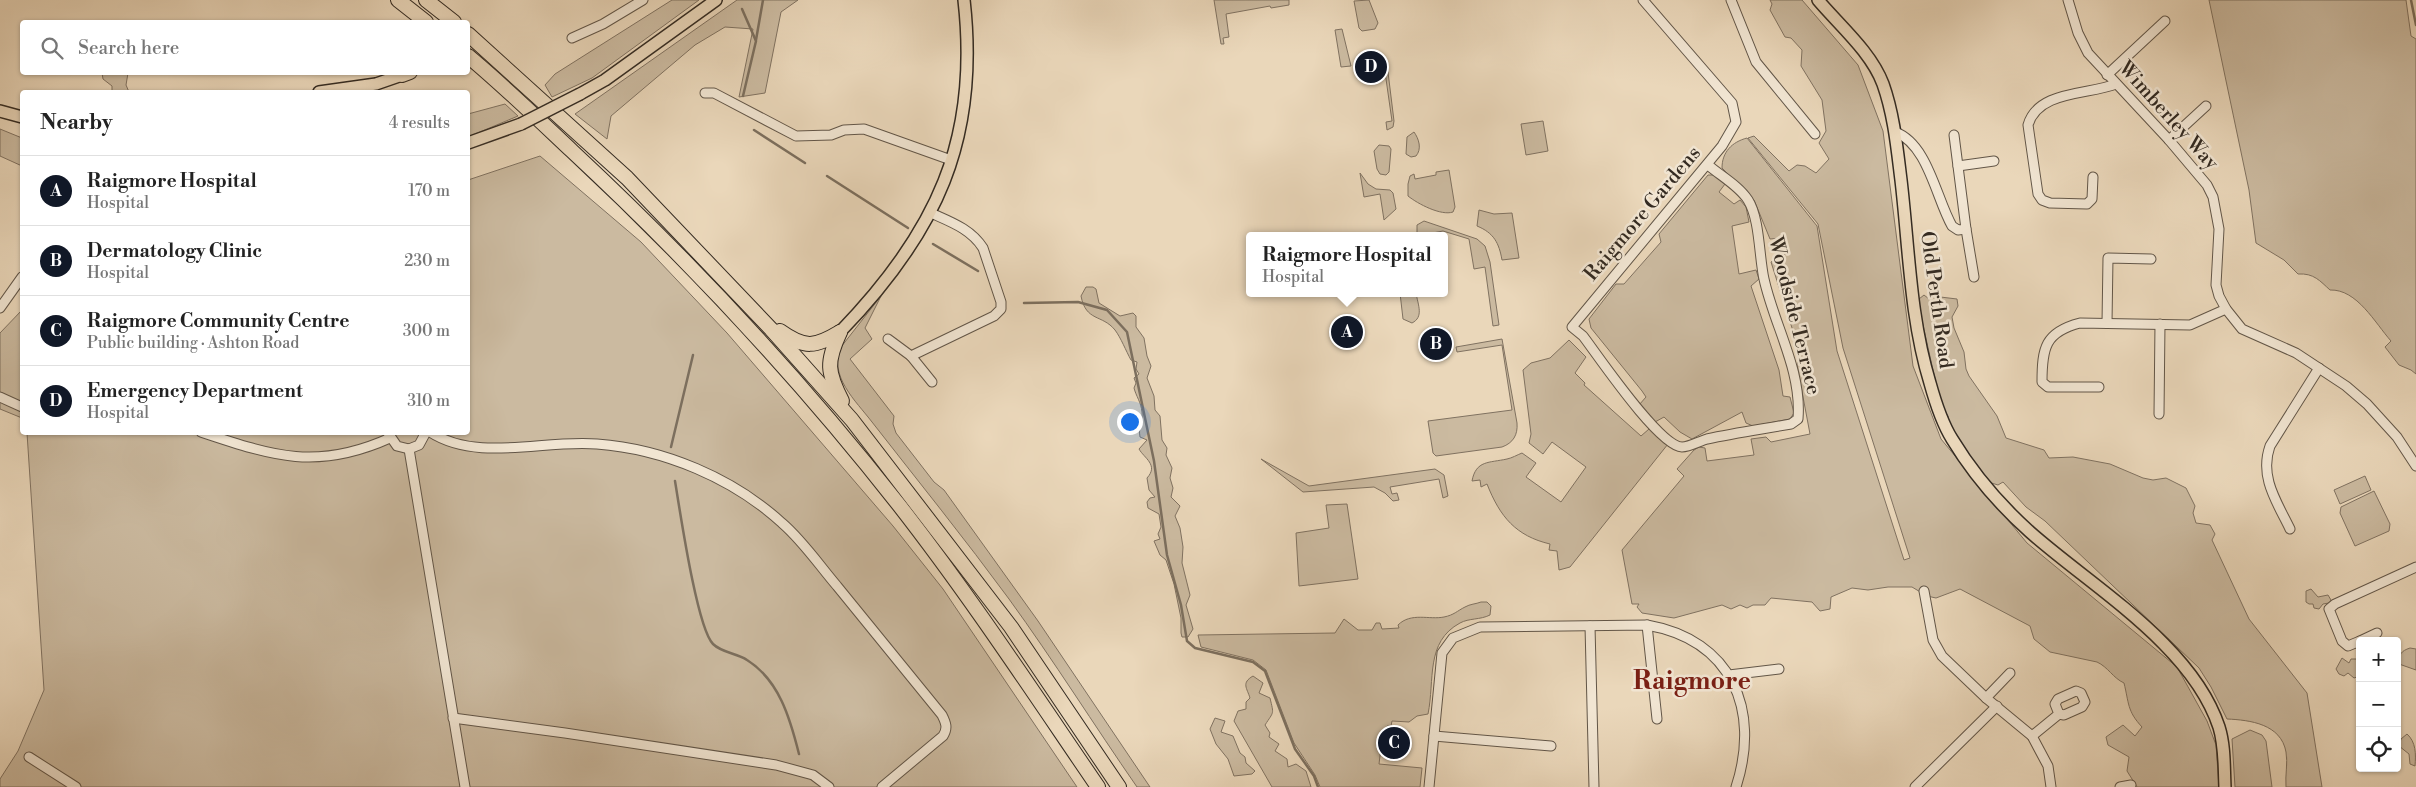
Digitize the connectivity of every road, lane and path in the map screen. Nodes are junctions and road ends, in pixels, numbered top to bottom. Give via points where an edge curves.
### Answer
1 (394, 0) edge
2 (398, 0) edge
3 (426, 0) edge
4 (643, 0) edge
5 (716, 0) edge
6 (964, 0) edge
7 (1731, 0) edge
8 (1818, 0) edge
9 (2068, 0) edge
10 (1649, 2) edge
11 (410, 20) edge
12 (423, 20) edge
13 (451, 20) edge
14 (2165, 21) dead end
15 (470, 36) edge
16 (572, 38) dead end
17 (470, 58) edge
18 (470, 71) edge
19 (402, 75) edge
20 (2108, 75) junction
21 (2116, 84) junction
22 (333, 90) edge
23 (705, 93) dead end
24 (515, 98) junction
25 (2206, 106) dead end
26 (0, 111) edge
27 (20, 116) edge
28 (1896, 132) junction
29 (1815, 134) dead end
30 (1954, 134) dead end
31 (2169, 140) junction
32 (470, 142) edge
33 (951, 160) junction
34 (1994, 161) dead end
35 (1708, 165) junction
36 (1958, 166) junction
37 (2093, 177) dead end
38 (931, 213) junction
39 (1966, 229) junction
40 (2151, 259) dead end
41 (1974, 277) dead end
42 (20, 280) edge
43 (0, 308) edge
44 (2226, 309) junction
45 (759, 316) junction
46 (2108, 323) junction
47 (2160, 324) junction
48 (1572, 327) joint
49 (840, 332) junction
50 (888, 339) dead end
51 (911, 356) junction
52 (2319, 368) junction
53 (932, 382) dead end
54 (2099, 387) dead end
55 (0, 397) edge
56 (20, 406) edge
57 (2159, 414) dead end
58 (852, 420) junction
59 (210, 435) edge
60 (389, 435) edge
61 (424, 435) edge
62 (437, 435) edge
63 (408, 449) junction
64 (2416, 466) edge
65 (2290, 530) dead end
66 (2416, 567) edge
67 (1924, 591) dead end
68 (1647, 625) junction
69 (1590, 626) junction
70 (2377, 633) dead end
71 (2368, 637) edge
72 (2356, 643) edge
73 (1779, 669) dead end
74 (2010, 673) dead end
75 (1729, 675) junction
76 (1986, 698) junction
77 (1997, 706) junction
78 (2059, 714) dead end
79 (453, 718) junction
80 (1657, 719) dead end
81 (1434, 736) junction
82 (2032, 736) junction
83 (1551, 746) dead end
84 (29, 757) dead end
85 (2131, 785) dead end
86 (76, 787) edge
87 (465, 787) edge
88 (829, 787) edge
89 (882, 787) edge
90 (1098, 787) edge
91 (1119, 787) edge
92 (1428, 787) edge
93 (1594, 787) edge
94 (1736, 787) edge
95 (1915, 787) edge
96 (2050, 787) edge
97 (2120, 787) edge
98 (2225, 787) edge

1 - 11 highway
2 - 12 highway
3 - 13 highway
4 - 16 street
5 - 32 main road, bridge via 605,80 521,124
6 - 33 main road via 967,72 961,126
7 - 29 street via 1756,62
8 - 28 main road, Old Perth Road via 1868,57 1882,83
9 - 20 street, Wimberley Way via 2088,53
10 - 35 street, Raigmore Gardens via 1732,103 1736,122
14 - 20 street
15 - 45 highway via 627,178
17 - 24 highway
18 - 24 highway
19 - 22 main road via 376,84
20 - 21 street, Wimberley Way
21 - 31 street, Wimberley Way
21 - 37 street via 2046,103 2031,115 2028,125 2038,194 2042,200 2087,204 2092,199
23 - 33 street via 714,93 796,136 831,135 864,128
24 - 90 highway via 670,245 843,436 989,626
25 - 31 street
26 - 27 main road
28 - 39 street via 1906,136 1917,147 1952,226 1958,230
28 - 98 main road, Old Perth Road via 1923,360 1950,437 1972,469 2029,531 2130,613 2194,679 2219,728
30 - 36 street
31 - 44 street, Wimberley Way via 2213,197 2219,229 2216,285
33 - 38 main road
34 - 36 street
35 - 48 street, Raigmore Gardens
35 - 48 street, Woodside Terrace via 1749,201 1764,278 1790,357 1799,407 1798,419 1791,424 1730,434 1684,447 1674,445 1632,402 1583,336
36 - 39 street
38 - 49 main road via 887,279
38 - 51 street via 964,229 978,241 1001,309 994,316
39 - 41 street
40 - 46 street via 2108,258
42 - 43 street
44 - 47 street via 2190,325
44 - 52 street, Wimberley Way via 2242,329
45 - 49 highway via 803,344 817,344
45 - 58 highway
46 - 47 street
46 - 54 street via 2080,322 2066,326 2047,342 2043,354 2042,382 2048,387
47 - 57 street
49 - 58 highway via 830,354 829,366 835,387
50 - 51 street
51 - 53 street
52 - 64 street, Wimberley Way via 2367,404
52 - 65 street via 2270,446 2266,458 2269,485
55 - 56 street
58 - 91 highway via 1012,627
59 - 60 street via 272,455 307,458 348,453
60 - 63 street via 397,446
61 - 63 street via 419,445
62 - 89 street via 462,445 484,448 597,444 649,452 722,481 768,510 804,546 946,723 947,730 943,736
63 - 79 street
66 - 72 street via 2329,609 2342,642 2348,646
67 - 76 street via 1934,640 1942,656
68 - 69 street
68 - 75 street via 1683,635
68 - 80 street
69 - 81 street via 1480,628 1453,638 1442,653
69 - 93 street
70 - 71 street
73 - 75 street
74 - 76 street
75 - 94 street via 1745,720 1746,749
76 - 77 street
77 - 82 street
77 - 95 street
78 - 82 street
79 - 87 street
79 - 88 street via 776,765 813,775
81 - 83 street
81 - 92 street
82 - 96 street via 2048,766
84 - 86 street
85 - 97 street

